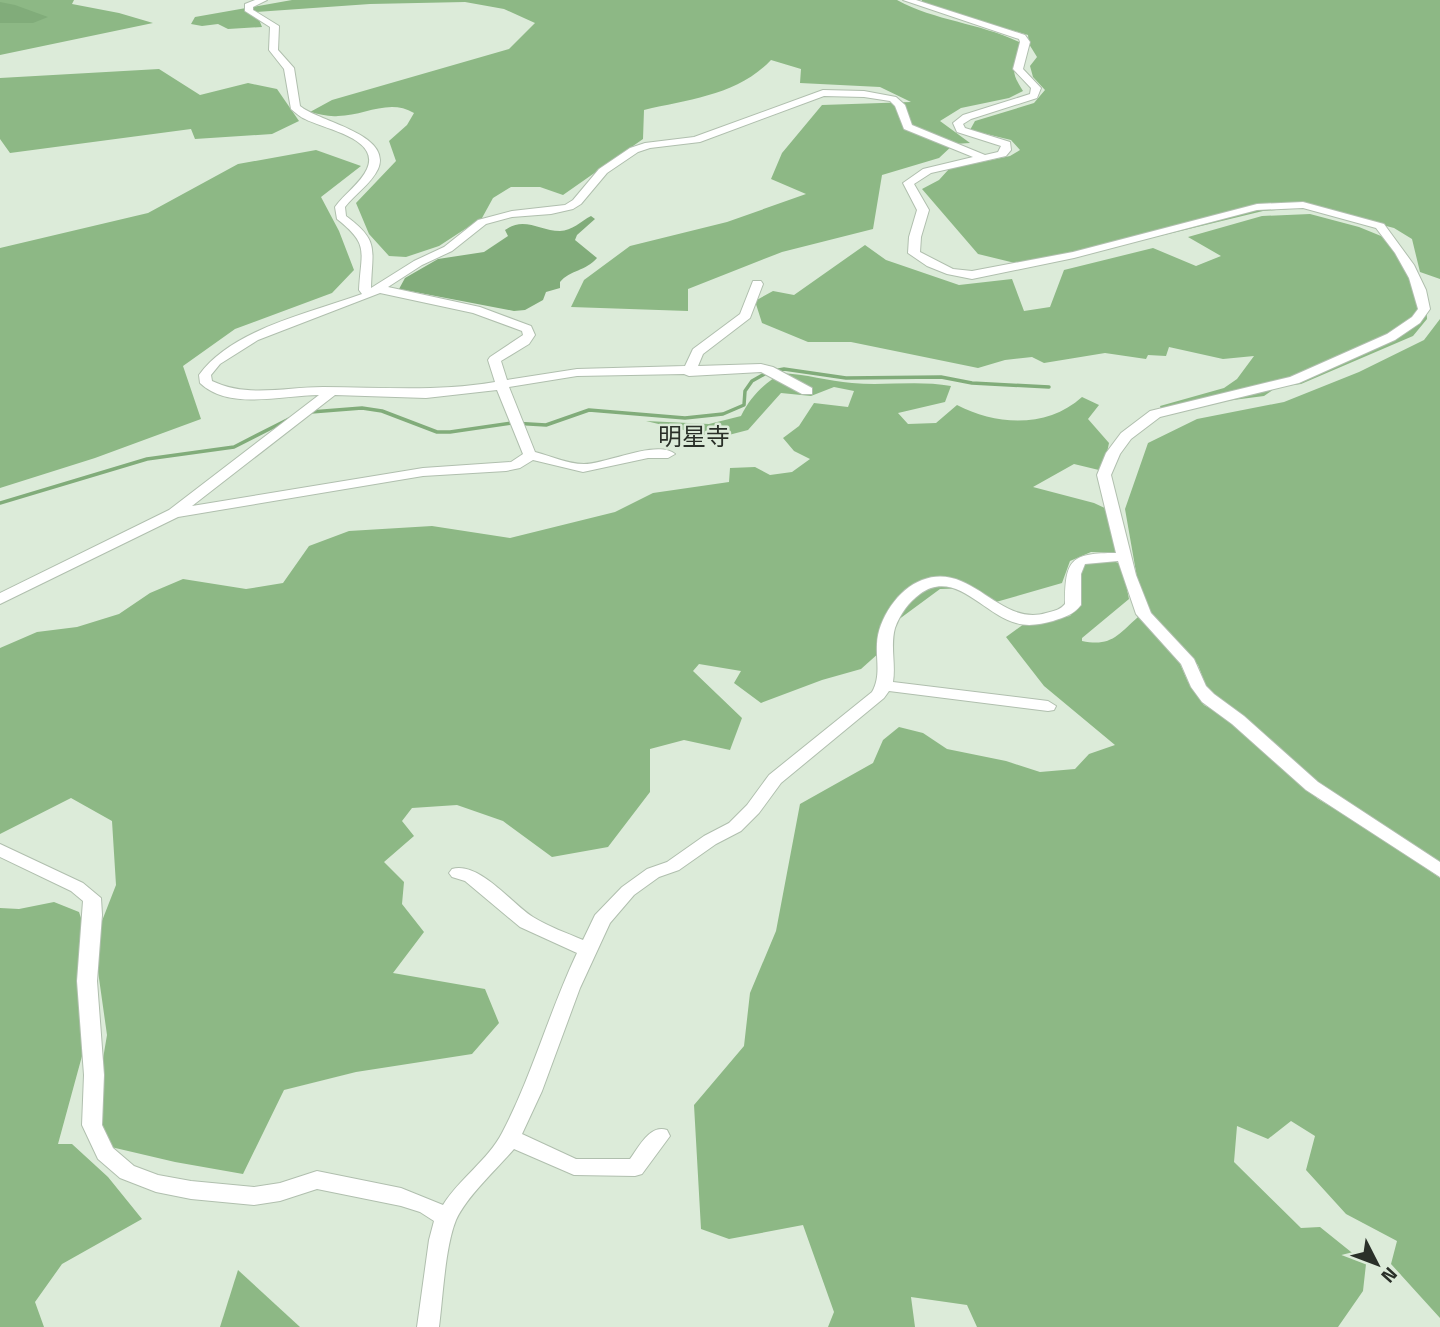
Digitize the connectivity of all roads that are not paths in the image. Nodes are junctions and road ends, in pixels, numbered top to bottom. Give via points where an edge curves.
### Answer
1 (263, 0) edge
2 (907, 0) edge
3 (986, 159) junction
4 (757, 284) dead end
5 (374, 292) junction
6 (689, 372) junction
7 (503, 383) junction
8 (331, 391) junction
9 (807, 391) dead end
10 (668, 454) dead end
11 (530, 455) junction
12 (174, 513) junction
13 (1126, 557) junction
14 (0, 599) edge
15 (886, 686) junction
16 (1048, 706) dead end
17 (0, 850) edge
18 (1440, 871) edge
19 (458, 873) dead end
20 (587, 950) junction
21 (660, 1136) dead end
22 (510, 1138) junction
23 (446, 1218) junction
24 (428, 1327) edge

1 - 5 street via 248,6 249,11 274,26 272,47 289,68 295,107 307,117 355,135 376,158 373,169 340,207 341,217 362,233 367,243 365,290
2 - 3 street via 1025,40 1018,69 1036,88 1034,96 958,123 961,130 1006,144 1002,154
3 - 5 street via 908,127 904,112 893,99 843,92 816,94 696,140 634,150 603,171 577,202 561,209 482,222 448,249
3 - 13 street via 927,171 908,183 923,211 915,237 918,257 951,272 972,275 1074,256 1245,210 1303,205 1380,226 1419,284 1423,313 1391,337 1294,380 1155,414 1126,436 1112,453 1104,475
4 - 6 street via 746,315 697,352
5 - 7 street via 476,310 527,329 525,341 494,360
5 - 8 street via 254,337 216,361 205,375 206,383 233,396
6 - 7 street via 595,371
6 - 9 street via 769,370
7 - 8 street via 444,393
7 - 11 street
8 - 12 street
10 - 11 street via 652,453 583,468
11 - 12 street via 509,466 459,467
12 - 14 street
13 - 15 street via 1085,558 1076,564 1072,570 1073,605 1066,612 1031,621 1016,618 955,582 924,584 890,622 885,638
13 - 18 street via 1144,614 1188,662 1208,698 1312,786
15 - 16 street
15 - 20 street via 775,779 736,827 628,891 602,920
17 - 23 street via 92,898 87,981 94,1075 92,1125 105,1153 127,1171 156,1183 254,1196 317,1180 401,1197
19 - 20 street via 471,877 527,922
20 - 22 street
21 - 22 street via 635,1168 574,1167
22 - 23 street
23 - 24 street

